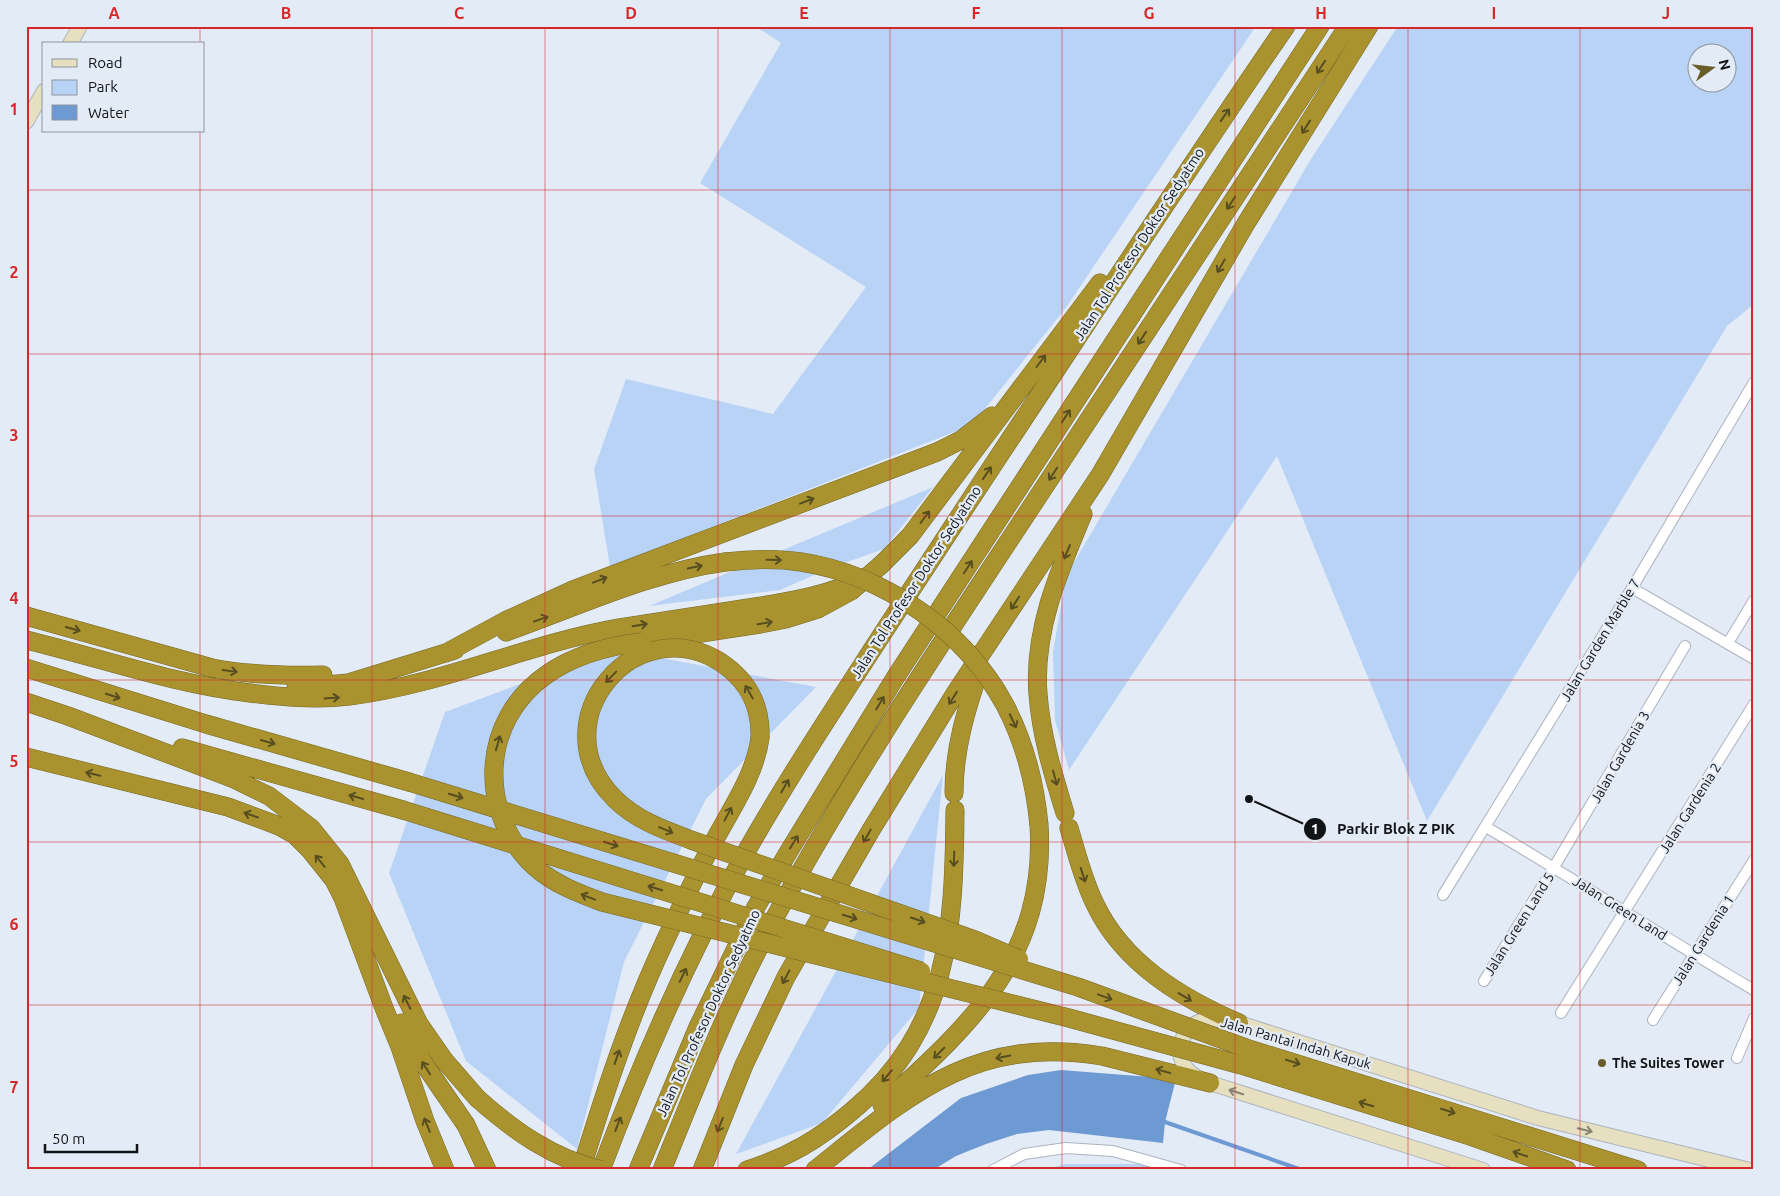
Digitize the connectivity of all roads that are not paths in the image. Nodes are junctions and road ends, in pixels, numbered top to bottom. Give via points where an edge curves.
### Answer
1 (80, 26) edge
2 (1286, 26) edge
3 (1320, 26) edge
4 (1348, 26) edge
5 (1369, 26) edge
6 (71, 42) edge
7 (42, 94) edge
8 (26, 122) edge
9 (1197, 155) junction
10 (1754, 382) edge
11 (1012, 400) junction
12 (1100, 475) junction
13 (868, 576) junction
14 (1632, 588) junction
15 (1754, 600) edge
16 (26, 616) edge
17 (26, 640) edge
18 (990, 642) junction
19 (1728, 644) junction
20 (1685, 646) dead end
21 (446, 654) junction
22 (1754, 659) edge
23 (26, 668) edge
24 (374, 675) junction
25 (249, 693) junction
26 (26, 702) edge
27 (1754, 704) edge
28 (68, 716) junction
29 (26, 757) edge
30 (1486, 827) junction
31 (1754, 860) edge
32 (340, 864) junction
33 (1554, 867) junction
34 (1443, 895) dead end
35 (1626, 911) junction
36 (1693, 955) junction
37 (1484, 981) dead end
38 (1078, 987) junction
39 (1754, 990) edge
40 (1561, 1014) dead end
41 (1069, 1018) junction
42 (1754, 1018) edge
43 (1653, 1020) dead end
44 (1239, 1023) junction
45 (1736, 1058) dead end
46 (1210, 1083) junction
47 (445, 1170) edge
48 (487, 1170) edge
49 (581, 1170) edge
50 (601, 1170) edge
51 (638, 1170) edge
52 (662, 1170) edge
53 (702, 1170) edge
54 (747, 1170) edge
55 (814, 1170) edge
56 (993, 1170) edge
57 (1182, 1170) edge
58 (1483, 1170) edge
59 (1566, 1170) edge
60 (1638, 1170) edge
61 (1750, 1170) edge

1 - 6 main road
9 -> 2 highway, Jalan Tol Profesor Doktor Sedyatmo
51 -> 3 highway, Jalan Tol Profesor Doktor Sedyatmo via 698,1027 756,907 789,851 895,678
4 -> 52 highway, Jalan Tol Profesor Doktor Sedyatmo via 910,691 846,796 769,929 738,990 710,1049
5 -> 12 highway via 1245,225
7 - 8 main road
11 -> 9 highway
50 -> 9 highway, Jalan Tol Profesor Doktor Sedyatmo via 668,1006 710,920 792,773
10 - 14 street, Jalan Garden Marble 7
13 -> 11 highway via 910,536
21 -> 11 highway via 505,621 567,593 937,452 972,432
12 -> 18 highway
12 -> 44 highway via 1053,590 1039,658 1038,693 1044,740 1092,898 1102,917 1118,940 1169,987
25 -> 13 highway via 302,699 350,696 389,689 589,634 811,596
41 -> 13 highway, bridge via 602,902 561,885 536,868 518,849 503,824 494,785 498,742 515,708 544,676 595,651 760,624 807,613 843,596
14 - 19 street
14 - 30 street, Jalan Garden Marble 7
15 - 19 street
16 -> 24 highway via 212,668 273,675
17 - 25 highway via 172,680
18 -> 53 highway via 871,830 786,977 744,1065
18 -> 54 highway via 966,711 954,768 954,875 950,917 947,945 930,1007 908,1048 862,1102 815,1140 783,1157
19 - 22 street
20 - 33 street, Jalan Gardenia 3
21 - 24 highway
21 -> 55 highway, bridge via 647,580 695,566 787,560 847,574 898,597 946,632 990,681 1024,750 1033,780 1039,825 1039,862 1032,903 1017,949 985,1002 935,1057
23 -> 38 highway, bridge
24 - 25 highway via 348,683
26 - 28 highway
27 - 35 street, Jalan Gardenia 2
28 - 32 highway via 251,787 311,828
41 -> 28 highway, bridge via 403,810
47 -> 29 highway via 343,898 334,880 295,835 228,807
30 - 33 street, Jalan Green Land
30 - 34 street, Jalan Garden Marble 7
31 - 36 street, Jalan Gardenia 1
48 -> 32 highway via 466,1125 406,1032 372,959
50 -> 32 highway, bridge via 565,1158 529,1140 476,1098 419,1024
33 - 35 street, Jalan Green Land
33 - 37 street, Jalan Green Land 5
35 - 36 street, Jalan Green Land
35 - 40 street, Jalan Gardenia 2
36 - 39 street, Jalan Green Land
36 - 43 street, Jalan Gardenia 1
49 -> 38 highway, bridge via 646,981 707,854 752,770 759,749 760,720 756,704 732,670 699,652 677,648 657,650 636,658 612,675 600,689 586,727 589,756 601,784 622,806 651,824 691,840 975,940
38 -> 60 highway, bridge via 1246,1048
59 -> 41 highway, bridge via 1470,1136 1241,1065
42 - 45 street
44 - 46 main road, Jalan Pantai Indah Kapuk via 1204,1020 1184,1034 1180,1056 1184,1065 1192,1074
44 -> 61 main road, Jalan Pantai Indah Kapuk via 1538,1118
46 -> 55 highway via 1085,1053 1050,1051 992,1059 954,1072 919,1091
58 -> 46 main road, Jalan Pantai Indah Kapuk
56 - 57 street via 1024,1154 1066,1148 1113,1151

